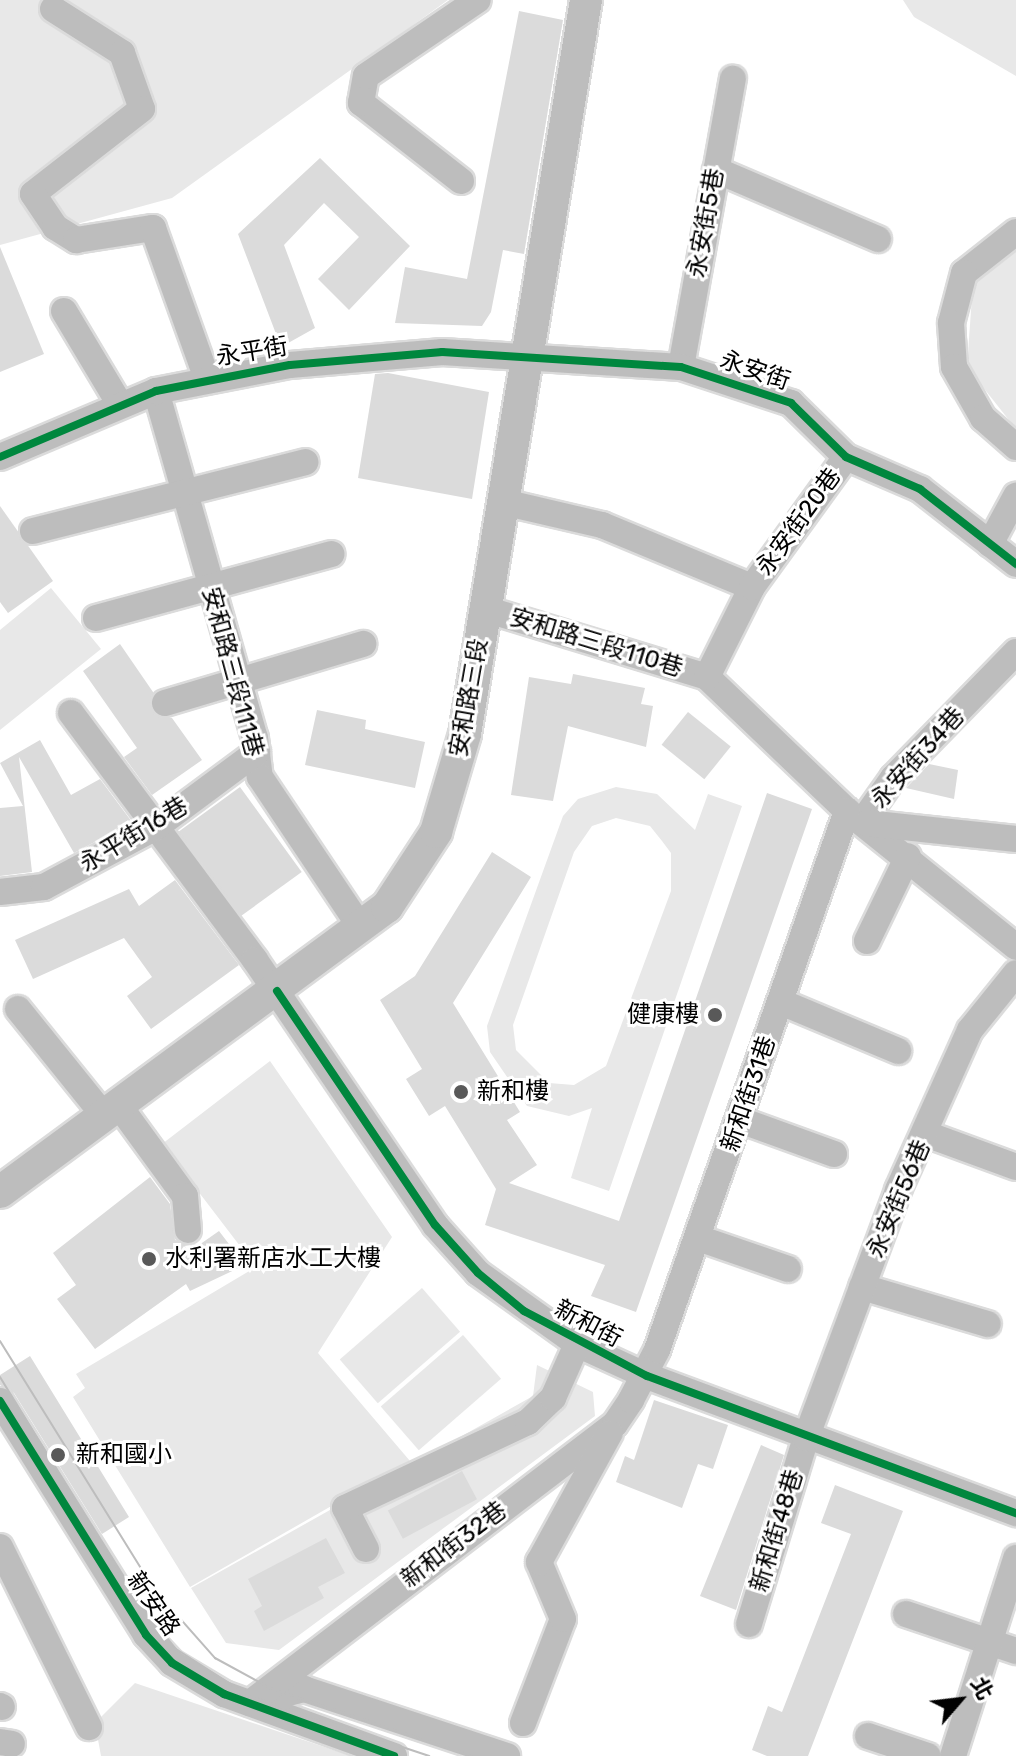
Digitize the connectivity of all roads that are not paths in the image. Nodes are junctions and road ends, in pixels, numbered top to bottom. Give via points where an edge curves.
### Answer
1 (478, 0) edge
2 (586, 0) edge
3 (53, 9) dead end
4 (733, 79) dead end
5 (716, 170) junction
6 (461, 181) dead end
7 (1016, 232) edge
8 (878, 239) dead end
9 (64, 311) dead end
10 (525, 353) junction
11 (681, 367) junction
12 (207, 379) junction
13 (156, 391) junction
14 (119, 403) junction
15 (1016, 447) edge
16 (0, 457) edge
17 (846, 457) junction
18 (305, 462) dead end
19 (182, 490) junction
20 (1016, 496) edge
21 (503, 502) junction
22 (33, 531) dead end
23 (990, 544) junction
24 (331, 554) dead end
25 (1016, 564) edge
26 (752, 587) junction
27 (210, 588) junction
28 (485, 609) junction
29 (96, 618) dead end
30 (363, 644) dead end
31 (1016, 652) edge
32 (707, 677) junction
33 (238, 681) junction
34 (165, 703) dead end
35 (71, 713) dead end
36 (257, 752) junction
37 (855, 817) junction
38 (156, 827) junction
39 (1016, 839) edge
40 (908, 856) junction
41 (0, 892) edge
42 (361, 928) junction
43 (867, 941) dead end
44 (1016, 947) edge
45 (1016, 973) edge
46 (277, 991) junction
47 (781, 1002) junction
48 (18, 1009) dead end
49 (898, 1051) dead end
50 (112, 1112) junction
51 (740, 1120) junction
52 (926, 1134) junction
53 (834, 1154) dead end
54 (1016, 1167) edge
55 (0, 1192) edge
56 (188, 1230) dead end
57 (698, 1238) junction
58 (788, 1269) dead end
59 (862, 1287) junction
60 (988, 1324) dead end
61 (577, 1344) junction
62 (647, 1376) junction
63 (0, 1401) edge
64 (615, 1424) junction
65 (806, 1438) junction
66 (1016, 1513) edge
67 (0, 1547) edge
68 (366, 1549) dead end
69 (1016, 1558) edge
70 (906, 1614) dead end
71 (749, 1624) dead end
72 (991, 1642) junction
73 (1016, 1651) edge
74 (250, 1703) junction
75 (523, 1723) dead end
76 (89, 1727) dead end
77 (868, 1736) dead end
78 (394, 1756) edge
79 (507, 1756) edge
80 (928, 1756) edge
81 (953, 1756) edge

1 - 6 street via 366,76 361,103
2 - 10 main road, 安和路三段
3 - 12 street via 122,53 142,109 33,194 55,227 76,240 153,228
4 - 5 street, 永安街5巷
5 - 8 street
5 - 11 street, 永安街5巷
7 - 15 street via 964,273 951,323 954,367 983,418
9 - 14 street
10 - 11 street, 永安街
10 - 12 street, 永平街 via 442,352
10 - 21 main road, 安和路三段
11 - 17 street, 永安街 via 791,403
12 - 13 street, 永平街
13 - 14 street, 永平街
13 - 19 street, 安和路三段111巷
14 - 16 street, 永平街
17 - 23 street, 永安街 via 920,489
17 - 26 street, 永安街20巷
18 - 19 street
19 - 22 street
19 - 27 street, 安和路三段111巷
20 - 23 street
21 - 26 street via 602,525
21 - 28 main road, 安和路三段
23 - 25 street, 永安街
24 - 27 street
26 - 32 street, 永安街20巷
27 - 29 street
27 - 33 street, 安和路三段111巷
28 - 32 street, 安和路三段110巷
28 - 42 main road, 安和路三段 via 465,734 436,832 414,871
30 - 33 street
31 - 37 street, 永安街34巷
32 - 37 street
33 - 34 street
33 - 36 street, 安和路三段111巷
35 - 38 street, 新和街
36 - 38 street, 永平街16巷
36 - 42 street, 安和路三段111巷 via 266,790
37 - 39 street, 永安街34巷
37 - 40 street
37 - 47 street, 新和街31巷
38 - 41 street, 永平街16巷 via 44,887
38 - 46 street, 新和街
40 - 43 street
40 - 44 street
42 - 46 main road, 安和路三段
45 - 52 street, 永安街56巷 via 970,1030
46 - 50 main road, 安和路三段
46 - 61 street, 新和街 via 435,1225 478,1273
47 - 49 street
47 - 51 street, 新和街31巷
48 - 50 street
50 - 55 main road, 安和路三段
50 - 56 street via 185,1196
51 - 53 street
51 - 57 street, 新和街31巷
52 - 54 street
52 - 59 street, 永安街56巷
57 - 58 street
57 - 62 street, 新和街31巷
59 - 60 street
59 - 65 street, 永安街56巷
61 - 62 street, 新和街
61 - 68 street via 553,1398 528,1422 345,1508
62 - 64 street, 新和街32巷
62 - 65 street, 新和街
63 - 74 street, 新安路 via 146,1635 193,1679
64 - 74 street, 新和街32巷
64 - 75 street via 539,1562 563,1619
65 - 66 street, 新和街
65 - 71 street, 新和街48巷
67 - 76 street
69 - 72 street
70 - 72 street
72 - 73 street
72 - 81 street
74 - 78 street, 新安路
74 - 79 street via 304,1689
77 - 80 street

